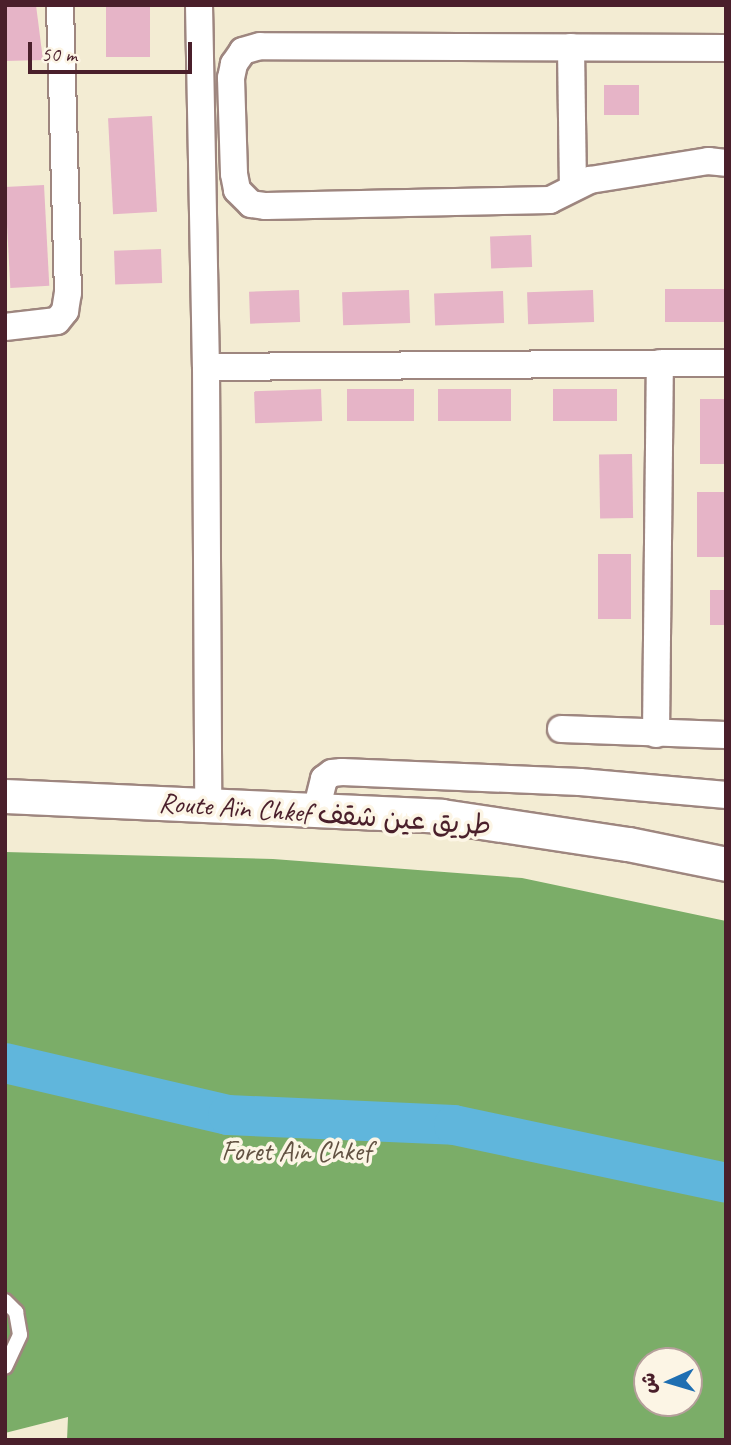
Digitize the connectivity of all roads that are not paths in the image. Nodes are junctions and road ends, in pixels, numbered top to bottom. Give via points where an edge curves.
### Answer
1 (60, 5) edge
2 (199, 5) edge
3 (571, 47) junction
4 (726, 48) edge
5 (200, 122) junction
6 (232, 122) junction
7 (726, 163) edge
8 (573, 187) junction
9 (5, 327) edge
10 (660, 363) junction
11 (726, 363) edge
12 (206, 367) junction
13 (561, 729) dead end
14 (656, 734) junction
15 (726, 735) edge
16 (726, 795) edge
17 (5, 796) edge
18 (208, 806) junction
19 (316, 811) junction
20 (726, 864) edge
21 (5, 1301) edge
22 (5, 1367) edge

1 - 9 street via 65,311 57,321
2 - 5 street
3 - 4 street
3 - 6 street via 260,46 243,51 234,64
3 - 8 street
5 - 6 street
5 - 12 street
6 - 8 street via 237,190 251,204 550,200
7 - 8 street via 590,180
10 - 11 street
10 - 12 street
10 - 14 street
12 - 18 street
13 - 14 street
14 - 15 street
16 - 19 street via 580,782 342,772 324,779
17 - 18 street, Route Aïn Chkef طريق عين شقف
18 - 19 street, Route Aïn Chkef طريق عين شقف
19 - 20 street, Route Aïn Chkef طريق عين شقف via 442,816
21 - 22 lane via 16,1311 20,1335

